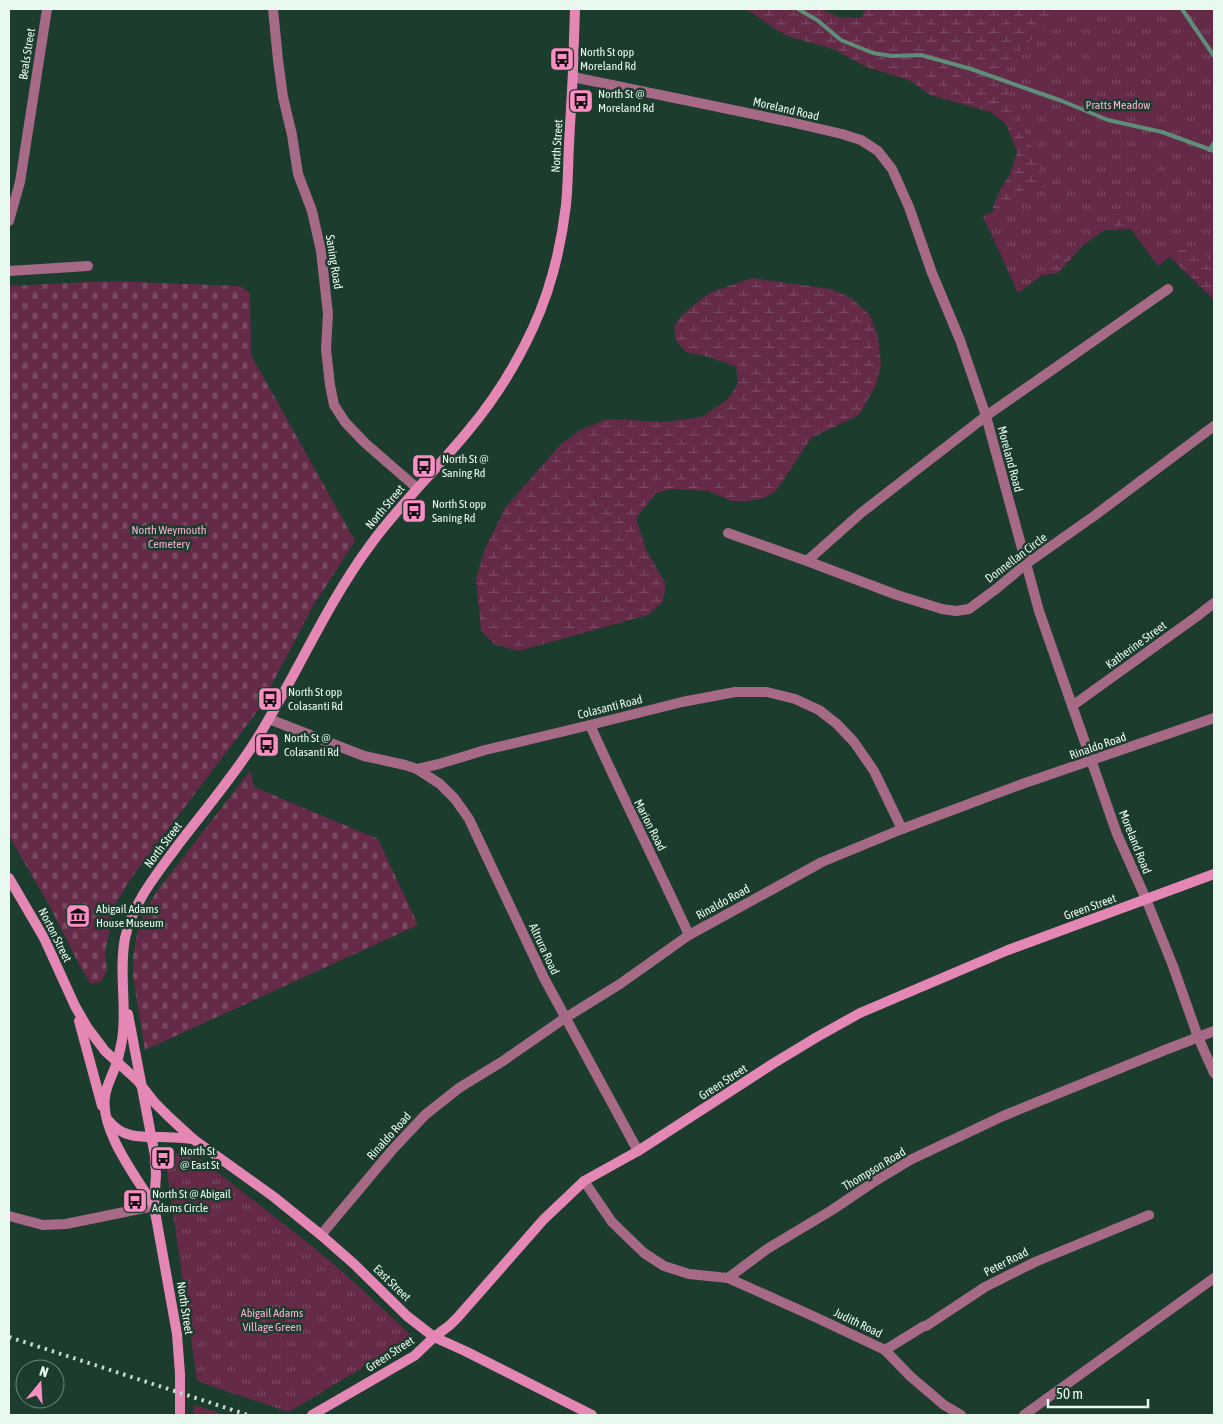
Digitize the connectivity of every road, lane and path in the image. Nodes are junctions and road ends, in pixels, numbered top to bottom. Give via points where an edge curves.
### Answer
1 (46, 9) edge
2 (273, 9) edge
3 (575, 9) edge
4 (573, 77) junction
5 (9, 222) edge
6 (88, 266) dead end
7 (9, 271) edge
8 (1168, 288) dead end
9 (986, 416) junction
10 (1214, 426) edge
11 (417, 488) junction
12 (728, 533) dead end
13 (808, 561) junction
14 (1026, 564) junction
15 (1214, 603) edge
16 (1072, 706) junction
17 (1214, 718) edge
18 (269, 719) junction
19 (590, 725) junction
20 (1092, 761) junction
21 (417, 769) junction
22 (902, 829) junction
23 (1214, 874) edge
24 (9, 878) edge
25 (1146, 899) junction
26 (689, 935) junction
27 (124, 991) junction
28 (75, 1006) junction
29 (566, 1018) junction
30 (1214, 1031) edge
31 (1198, 1037) junction
32 (117, 1062) junction
33 (1214, 1074) edge
34 (141, 1085) junction
35 (104, 1115) junction
36 (151, 1137) junction
37 (193, 1139) junction
38 (638, 1151) junction
39 (584, 1181) junction
40 (154, 1206) junction
41 (1149, 1215) dead end
42 (9, 1216) edge
43 (321, 1235) junction
44 (728, 1278) junction
45 (1214, 1278) edge
46 (434, 1337) junction
47 (885, 1350) junction
48 (180, 1415) edge
49 (312, 1415) edge
50 (592, 1415) edge
51 (961, 1415) edge
52 (1024, 1415) edge

1 - 5 street, Beals Street via 20,182
2 - 11 street, Saning Road via 282,88 298,174 312,211 321,252 328,314 326,348 334,405 365,443
3 - 4 street, North Street
4 - 9 street, Moreland Road via 842,134 861,140 878,151 892,169 909,207
4 - 11 street, North Street via 564,222 545,300 521,352 488,405
6 - 7 street
8 - 9 street
9 - 13 street via 861,513
9 - 14 street, Moreland Road
10 - 14 street, Donnellan Circle
11 - 18 street, North Street via 372,541 347,579
12 - 13 street, Donnellan Circle
13 - 14 street, Donnellan Circle via 897,595 956,611 968,609
14 - 16 street, Moreland Road
15 - 16 street, Katherine Street
16 - 20 street, Moreland Road
17 - 20 street, Rinaldo Road
18 - 21 street, Colasanti Road via 364,756
18 - 27 street, North Street via 234,772 141,897 124,942
19 - 21 street, Colasanti Road
19 - 22 street, Colasanti Road via 735,692 767,692 796,699 838,724 854,742 874,771
19 - 26 street, Marion Road
20 - 22 street, Rinaldo Road
20 - 25 street, Moreland Road via 1117,834
21 - 29 street, Altrura Road via 440,784 469,819
22 - 26 street, Rinaldo Road via 822,862
23 - 25 street, Green Street
24 - 28 street, Norton Street via 44,938
25 - 31 street, Moreland Road
25 - 38 street, Green Street via 1008,950 860,1013 774,1063
26 - 29 street, Rinaldo Road
27 - 32 street, North Street via 123,1031
27 - 34 street, North Street
28 - 32 street, Norton Street via 93,1035
28 - 35 street, Norton Street
29 - 38 street, Altrura Road
29 - 43 street, Rinaldo Road via 425,1115 393,1148
30 - 31 street, Thompson Road
31 - 33 street, Moreland Road
31 - 44 street, Thompson Road via 1003,1116 910,1160 767,1249
32 - 34 street, Norton Street
32 - 35 street, North Street via 105,1093
34 - 36 street, North Street
34 - 37 street, East Street
35 - 36 street via 120,1132
35 - 40 street, North Street via 121,1152
36 - 37 street
36 - 40 street, North Street via 156,1175
37 - 43 street, East Street
38 - 39 street, Green Street
39 - 44 street via 612,1222 644,1254 664,1266 689,1274
39 - 46 street, Green Street via 544,1219 458,1317
40 - 42 street via 66,1224 43,1225
40 - 48 street, North Street via 177,1334
41 - 47 street, Peter Road via 1035,1262 985,1287
43 - 46 street, East Street via 407,1316
44 - 47 street, Judith Road
45 - 52 street
46 - 49 street, Green Street via 414,1356
46 - 50 street, East Street
47 - 51 street, Judith Road via 910,1376

